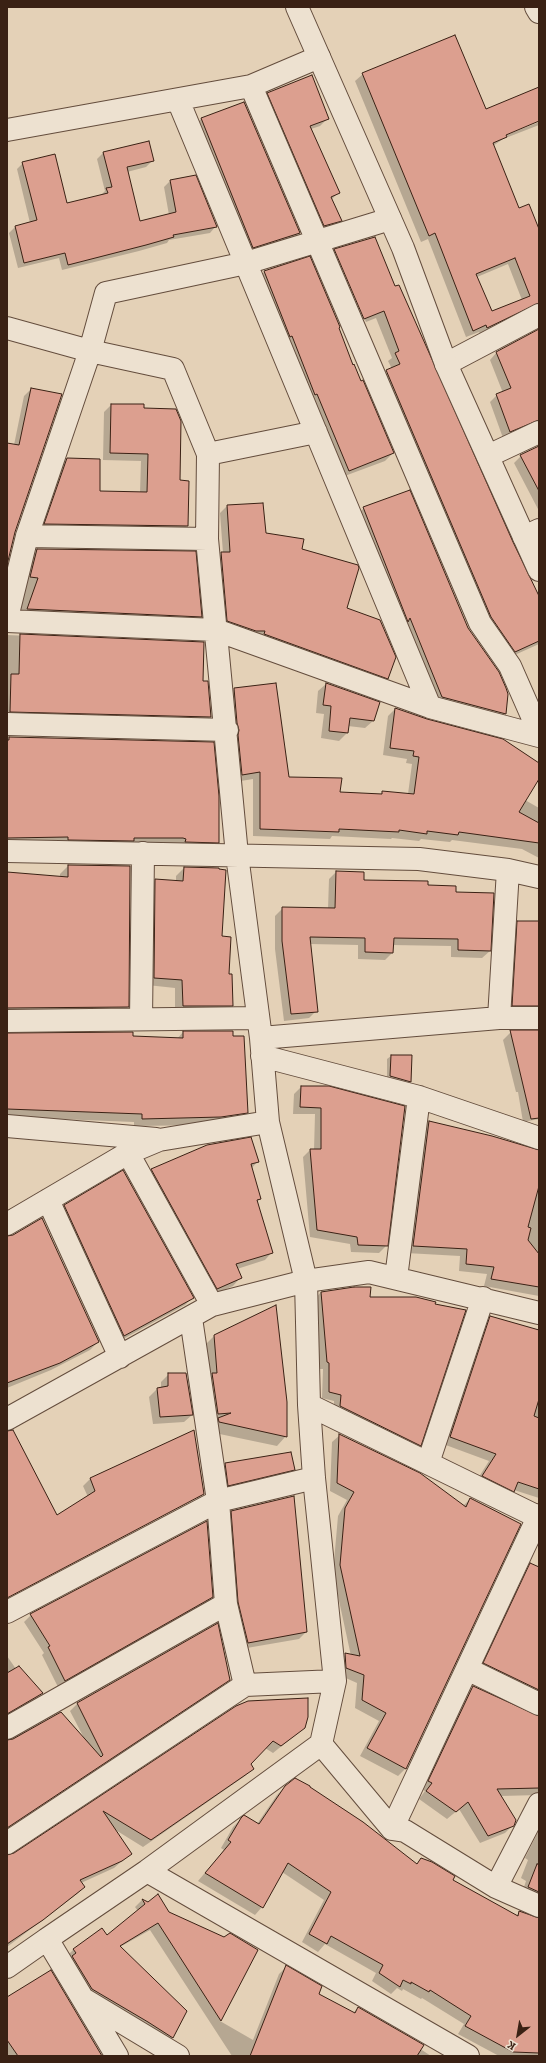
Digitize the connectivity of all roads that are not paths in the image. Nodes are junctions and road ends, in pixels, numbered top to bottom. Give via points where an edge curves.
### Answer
1 (297, 7) edge
2 (536, 7) edge
3 (539, 12) edge
4 (319, 57) junction
5 (251, 86) junction
6 (178, 100) junction
7 (7, 130) edge
8 (390, 219) junction
9 (316, 242) junction
10 (246, 263) junction
11 (539, 315) edge
12 (7, 328) edge
13 (90, 351) junction
14 (446, 364) junction
15 (316, 432) junction
16 (539, 432) edge
17 (208, 454) junction
18 (488, 456) junction
19 (531, 533) edge
20 (27, 536) junction
21 (207, 539) junction
22 (539, 570) edge
23 (7, 619) edge
24 (216, 630) junction
25 (430, 707) junction
26 (7, 724) edge
27 (227, 730) junction
28 (539, 732) edge
29 (539, 736) edge
30 (7, 851) edge
31 (143, 853) junction
32 (237, 855) junction
33 (508, 870) junction
34 (539, 877) edge
35 (499, 1018) junction
36 (539, 1018) edge
37 (141, 1019) junction
38 (7, 1021) edge
39 (260, 1037) junction
40 (419, 1097) junction
41 (268, 1122) junction
42 (7, 1126) edge
43 (539, 1138) edge
44 (159, 1140) junction
45 (128, 1153) junction
46 (48, 1200) junction
47 (7, 1224) edge
48 (396, 1278) junction
49 (306, 1281) junction
50 (483, 1298) junction
51 (212, 1305) junction
52 (539, 1312) edge
53 (191, 1318) junction
54 (120, 1357) junction
55 (309, 1405) junction
56 (7, 1419) edge
57 (428, 1463) junction
58 (314, 1478) junction
59 (218, 1501) junction
60 (537, 1525) edge
61 (226, 1604) junction
62 (7, 1612) edge
63 (467, 1669) junction
64 (335, 1681) junction
65 (245, 1685) junction
66 (539, 1704) edge
67 (7, 1728) edge
68 (321, 1744) junction
69 (539, 1804) edge
70 (392, 1829) junction
71 (7, 1843) edge
72 (147, 1871) junction
73 (496, 1887) junction
74 (539, 1906) edge
75 (47, 1939) junction
76 (7, 1967) edge
77 (82, 1998) junction
78 (117, 2056) edge
79 (178, 2056) edge
80 (468, 2056) edge

1 - 4 street
2 - 3 street
4 - 5 street
4 - 8 street
5 - 6 street
5 - 9 street
6 - 7 street
6 - 10 street
8 - 9 street
8 - 14 street
9 - 10 street
9 - 28 street via 480,623 510,666
10 - 13 street via 106,293
10 - 15 street
11 - 14 street
12 - 13 street
13 - 17 street via 173,369
13 - 20 street
14 - 18 street
15 - 17 street
15 - 25 street
16 - 18 street
17 - 21 street
18 - 19 street
19 - 22 street
20 - 21 street
20 - 23 street
21 - 24 street
23 - 24 street
24 - 25 street
24 - 27 street
25 - 29 street
26 - 27 street
27 - 32 street
30 - 31 street
31 - 32 street
31 - 37 street
32 - 33 street via 419,859
32 - 39 street
33 - 34 street
33 - 35 street
35 - 36 street
35 - 39 street
37 - 38 street
37 - 39 street
39 - 40 street
39 - 41 street
40 - 43 street
40 - 48 street
41 - 44 street
41 - 49 street
42 - 44 street
44 - 45 street
45 - 46 street
45 - 51 street
46 - 47 street
46 - 54 street
48 - 49 street via 369,1272
48 - 50 street
49 - 51 street
49 - 55 street
50 - 52 street
50 - 57 street
51 - 53 street
53 - 54 street
53 - 59 street
54 - 56 street
55 - 57 street
55 - 58 street
57 - 60 street
58 - 59 street
58 - 64 street
59 - 61 street
59 - 62 street
60 - 63 street
61 - 65 street
61 - 67 street
63 - 66 street
63 - 70 street
64 - 65 street
64 - 68 street
65 - 71 street
68 - 70 street
68 - 72 street
69 - 73 street
70 - 73 street via 405,1831
72 - 75 street
72 - 80 street
73 - 74 street
75 - 76 street
75 - 77 street
77 - 78 street
77 - 79 street

